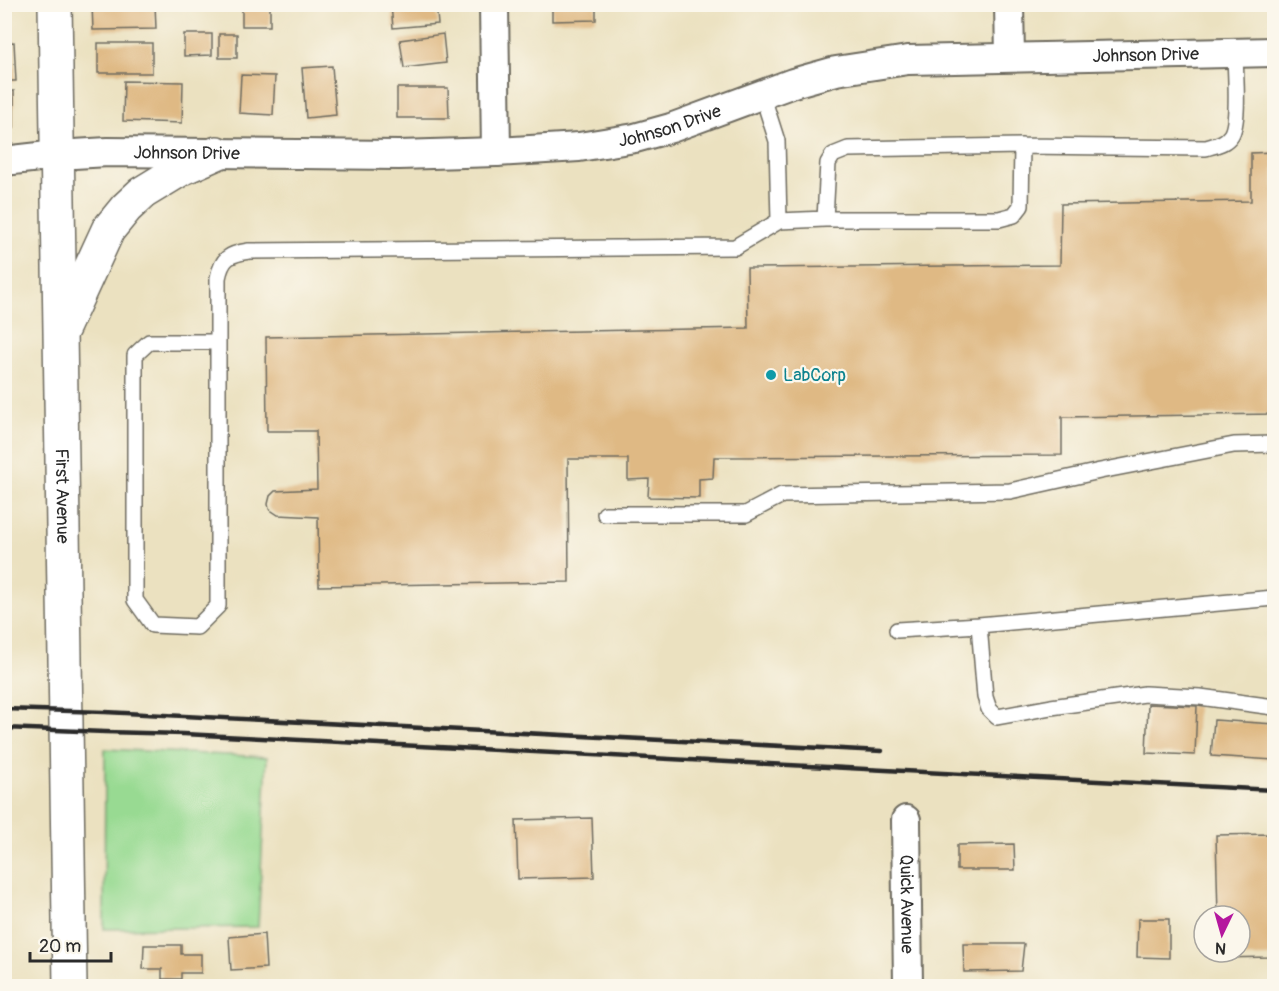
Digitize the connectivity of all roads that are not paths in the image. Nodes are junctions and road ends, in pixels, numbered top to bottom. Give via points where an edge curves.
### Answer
1 (55, 4) edge
2 (494, 4) edge
3 (1009, 4) edge
4 (1275, 52) edge
5 (1235, 53) junction
6 (1010, 57) junction
7 (762, 94) junction
8 (1022, 146) junction
9 (496, 152) junction
10 (217, 153) junction
11 (57, 155) junction
12 (4, 161) edge
13 (825, 219) junction
14 (779, 222) junction
15 (59, 335) junction
16 (218, 342) junction
17 (1275, 444) edge
18 (604, 514) dead end
19 (1275, 598) edge
20 (979, 626) junction
21 (897, 630) dead end
22 (1275, 706) edge
23 (906, 820) dead end
24 (70, 987) edge
25 (908, 987) edge

1 - 11 street, First Avenue
2 - 9 street
3 - 6 street
4 - 5 street, Johnson Drive
5 - 6 street, Johnson Drive
5 - 8 lane via 1235,124 1231,136 1222,144 1206,148
6 - 7 street, Johnson Drive via 888,62 836,71
7 - 9 street, Johnson Drive via 635,138 579,147
7 - 14 lane via 777,141
8 - 13 lane via 848,149 833,155 828,163
8 - 13 lane via 1021,206 1014,215 999,219
9 - 10 street, Johnson Drive
10 - 11 street, Johnson Drive
10 - 15 street via 183,168 142,193 126,208 108,230
11 - 12 street, Johnson Drive
11 - 15 street, First Avenue
13 - 14 lane
14 - 16 lane via 735,247 239,252 224,261 218,278
15 - 24 street, First Avenue
16 - 16 lane via 218,606 196,627 153,626 135,600 135,356 149,342
17 - 18 lane via 1234,445 1010,491 782,495 747,514
19 - 20 lane
20 - 21 lane
20 - 22 lane via 985,697 989,710 997,717 1145,694
23 - 25 street, Quick Avenue

